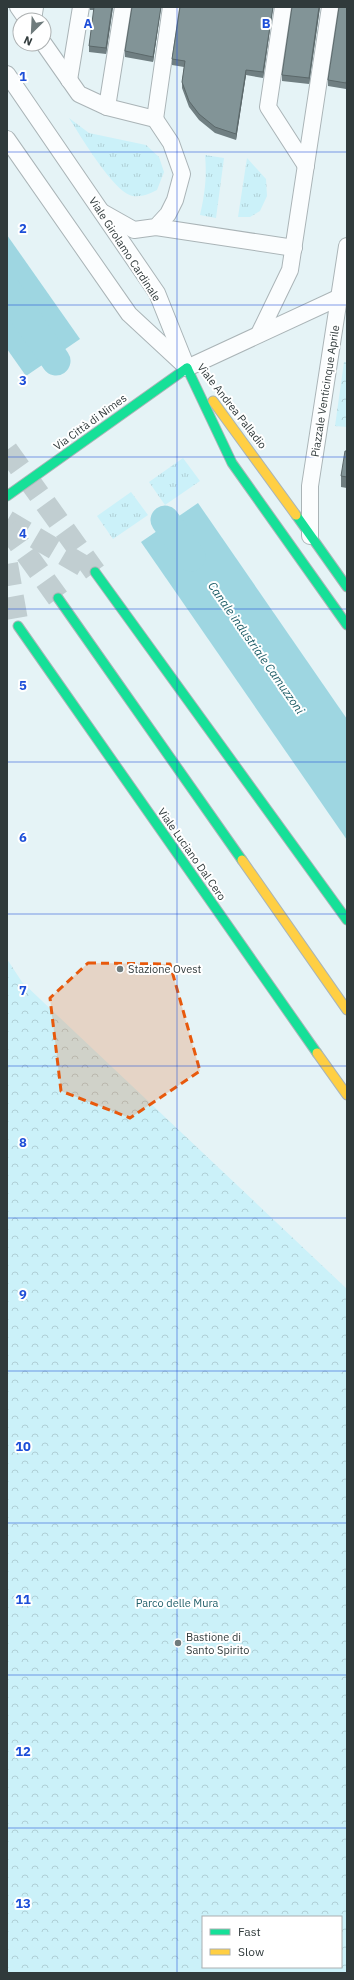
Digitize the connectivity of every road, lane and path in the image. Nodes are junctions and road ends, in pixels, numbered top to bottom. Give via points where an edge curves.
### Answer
1 (81, 7) edge
2 (123, 7) edge
3 (171, 7) edge
4 (283, 7) edge
5 (330, 7) edge
6 (50, 52) edge
7 (7, 74) edge
8 (70, 80) junction
9 (107, 107) junction
10 (155, 119) junction
11 (7, 139) edge
12 (306, 166) junction
13 (101, 211) junction
14 (156, 227) junction
15 (347, 246) edge
16 (294, 248) junction
17 (340, 297) junction
18 (259, 334) junction
19 (187, 368) junction
20 (7, 496) edge
21 (310, 536) junction
22 (95, 572) tunnel mouth
23 (347, 587) edge
24 (58, 598) tunnel mouth
25 (347, 625) edge
26 (18, 626) tunnel mouth
27 (347, 920) edge
28 (347, 1010) edge
29 (347, 1095) edge

1 - 8 lane
2 - 9 lane
3 - 10 lane
4 - 12 lane via 268,107
5 - 12 lane
6 - 8 lane
7 - 13 lane, Viale Girolamo Cardinale
8 - 9 lane via 79,94
9 - 10 lane
10 - 14 lane via 171,142 182,174 175,200 168,214
11 - 19 lane via 129,314
12 - 16 lane
13 - 14 lane via 134,230
13 - 19 lane, Viale Girolamo Cardinale via 157,293
14 - 16 lane
15 - 17 lane, Piazzale Venticinque Aprile
16 - 18 lane via 290,270
17 - 18 lane
17 - 21 lane, Piazzale Venticinque Aprile via 310,486
18 - 19 lane
19 - 20 main road, Via Città di Nimes
19 - 21 main road, Viale Andrea Palladio via 251,450
19 - 25 main road, Viale Andrea Palladio via 232,463
21 - 23 main road, Viale Andrea Palladio
22 - 27 main road
24 - 28 main road
26 - 29 main road, Viale Luciano Dal Cero

